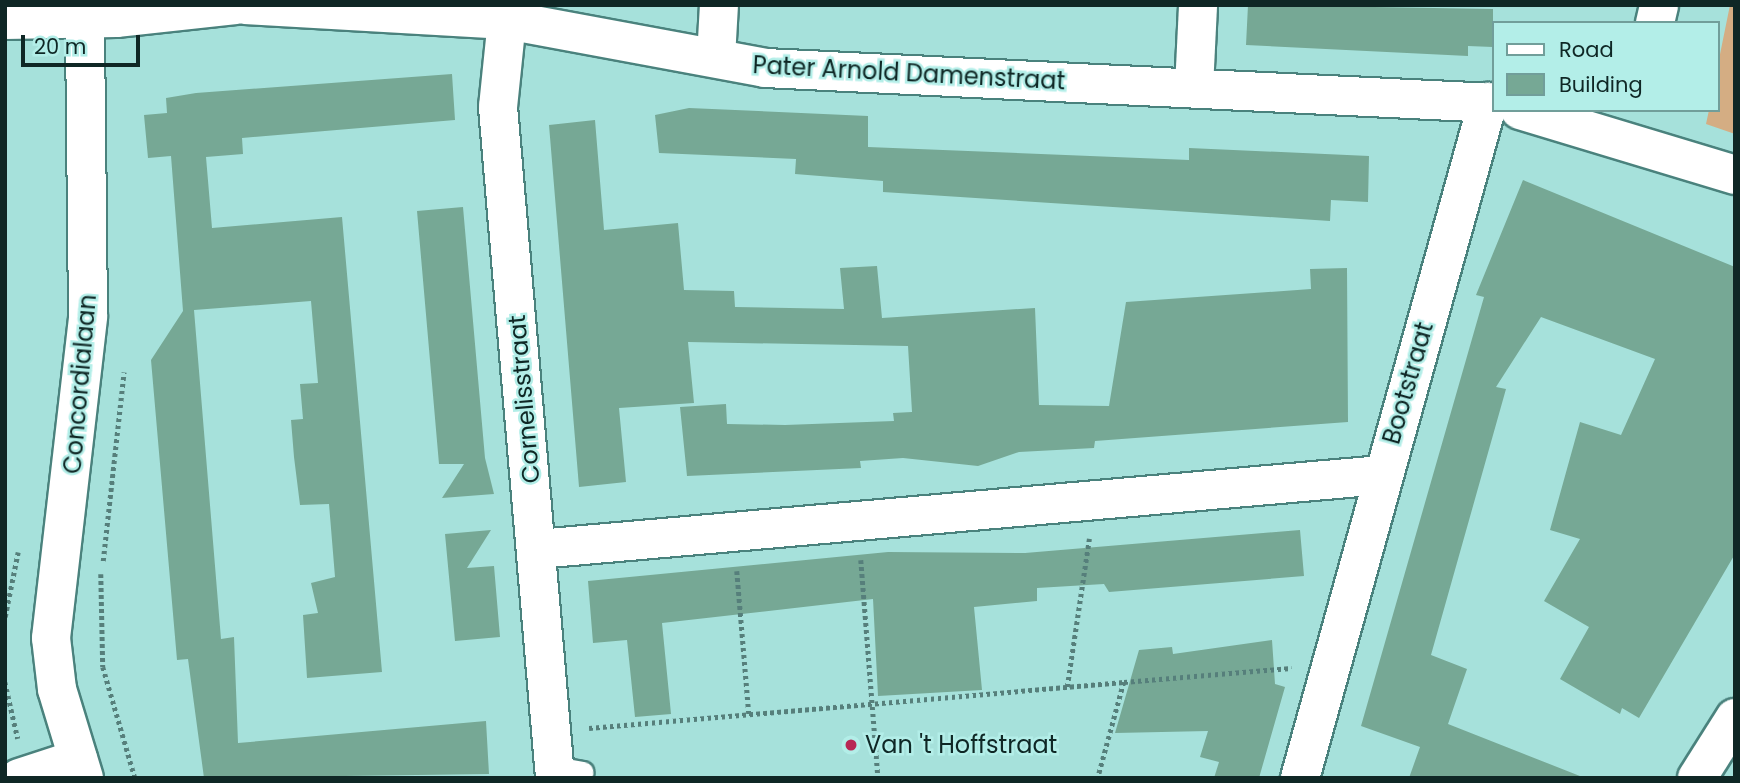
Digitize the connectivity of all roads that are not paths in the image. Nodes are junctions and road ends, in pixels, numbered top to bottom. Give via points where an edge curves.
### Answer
1 (235, 5) edge
2 (245, 5) edge
3 (719, 5) edge
4 (1198, 5) edge
5 (85, 11) edge
6 (5, 19) edge
7 (507, 20) junction
8 (716, 58) junction
9 (1194, 88) junction
10 (1492, 105) edge
11 (1499, 112) edge
12 (1547, 112) edge
13 (1633, 125) edge
14 (1735, 175) edge
15 (1382, 475) junction
16 (538, 549) junction
17 (1735, 718) edge
18 (561, 762) edge
19 (81, 768) edge
20 (25, 776) edge
21 (1300, 778) edge
22 (1697, 778) edge

1 - 5 street
2 - 7 street, Pater Arnold Damenstraat
3 - 8 street
4 - 9 street
5 - 6 street
5 - 19 street, Concordialaan via 88,316 51,638 57,688
7 - 8 street, Pater Arnold Damenstraat
7 - 16 street, Cornelisstraat via 498,107
8 - 9 street, Pater Arnold Damenstraat via 765,68
9 - 10 street, Pater Arnold Damenstraat
11 - 15 street, Bootstraat
12 - 13 street, Pater Arnold Damenstraat
13 - 14 street, Pater Arnold Damenstraat
15 - 16 street
15 - 21 street, Bootstraat
16 - 18 street, Cornelisstraat
17 - 22 street
19 - 20 street

